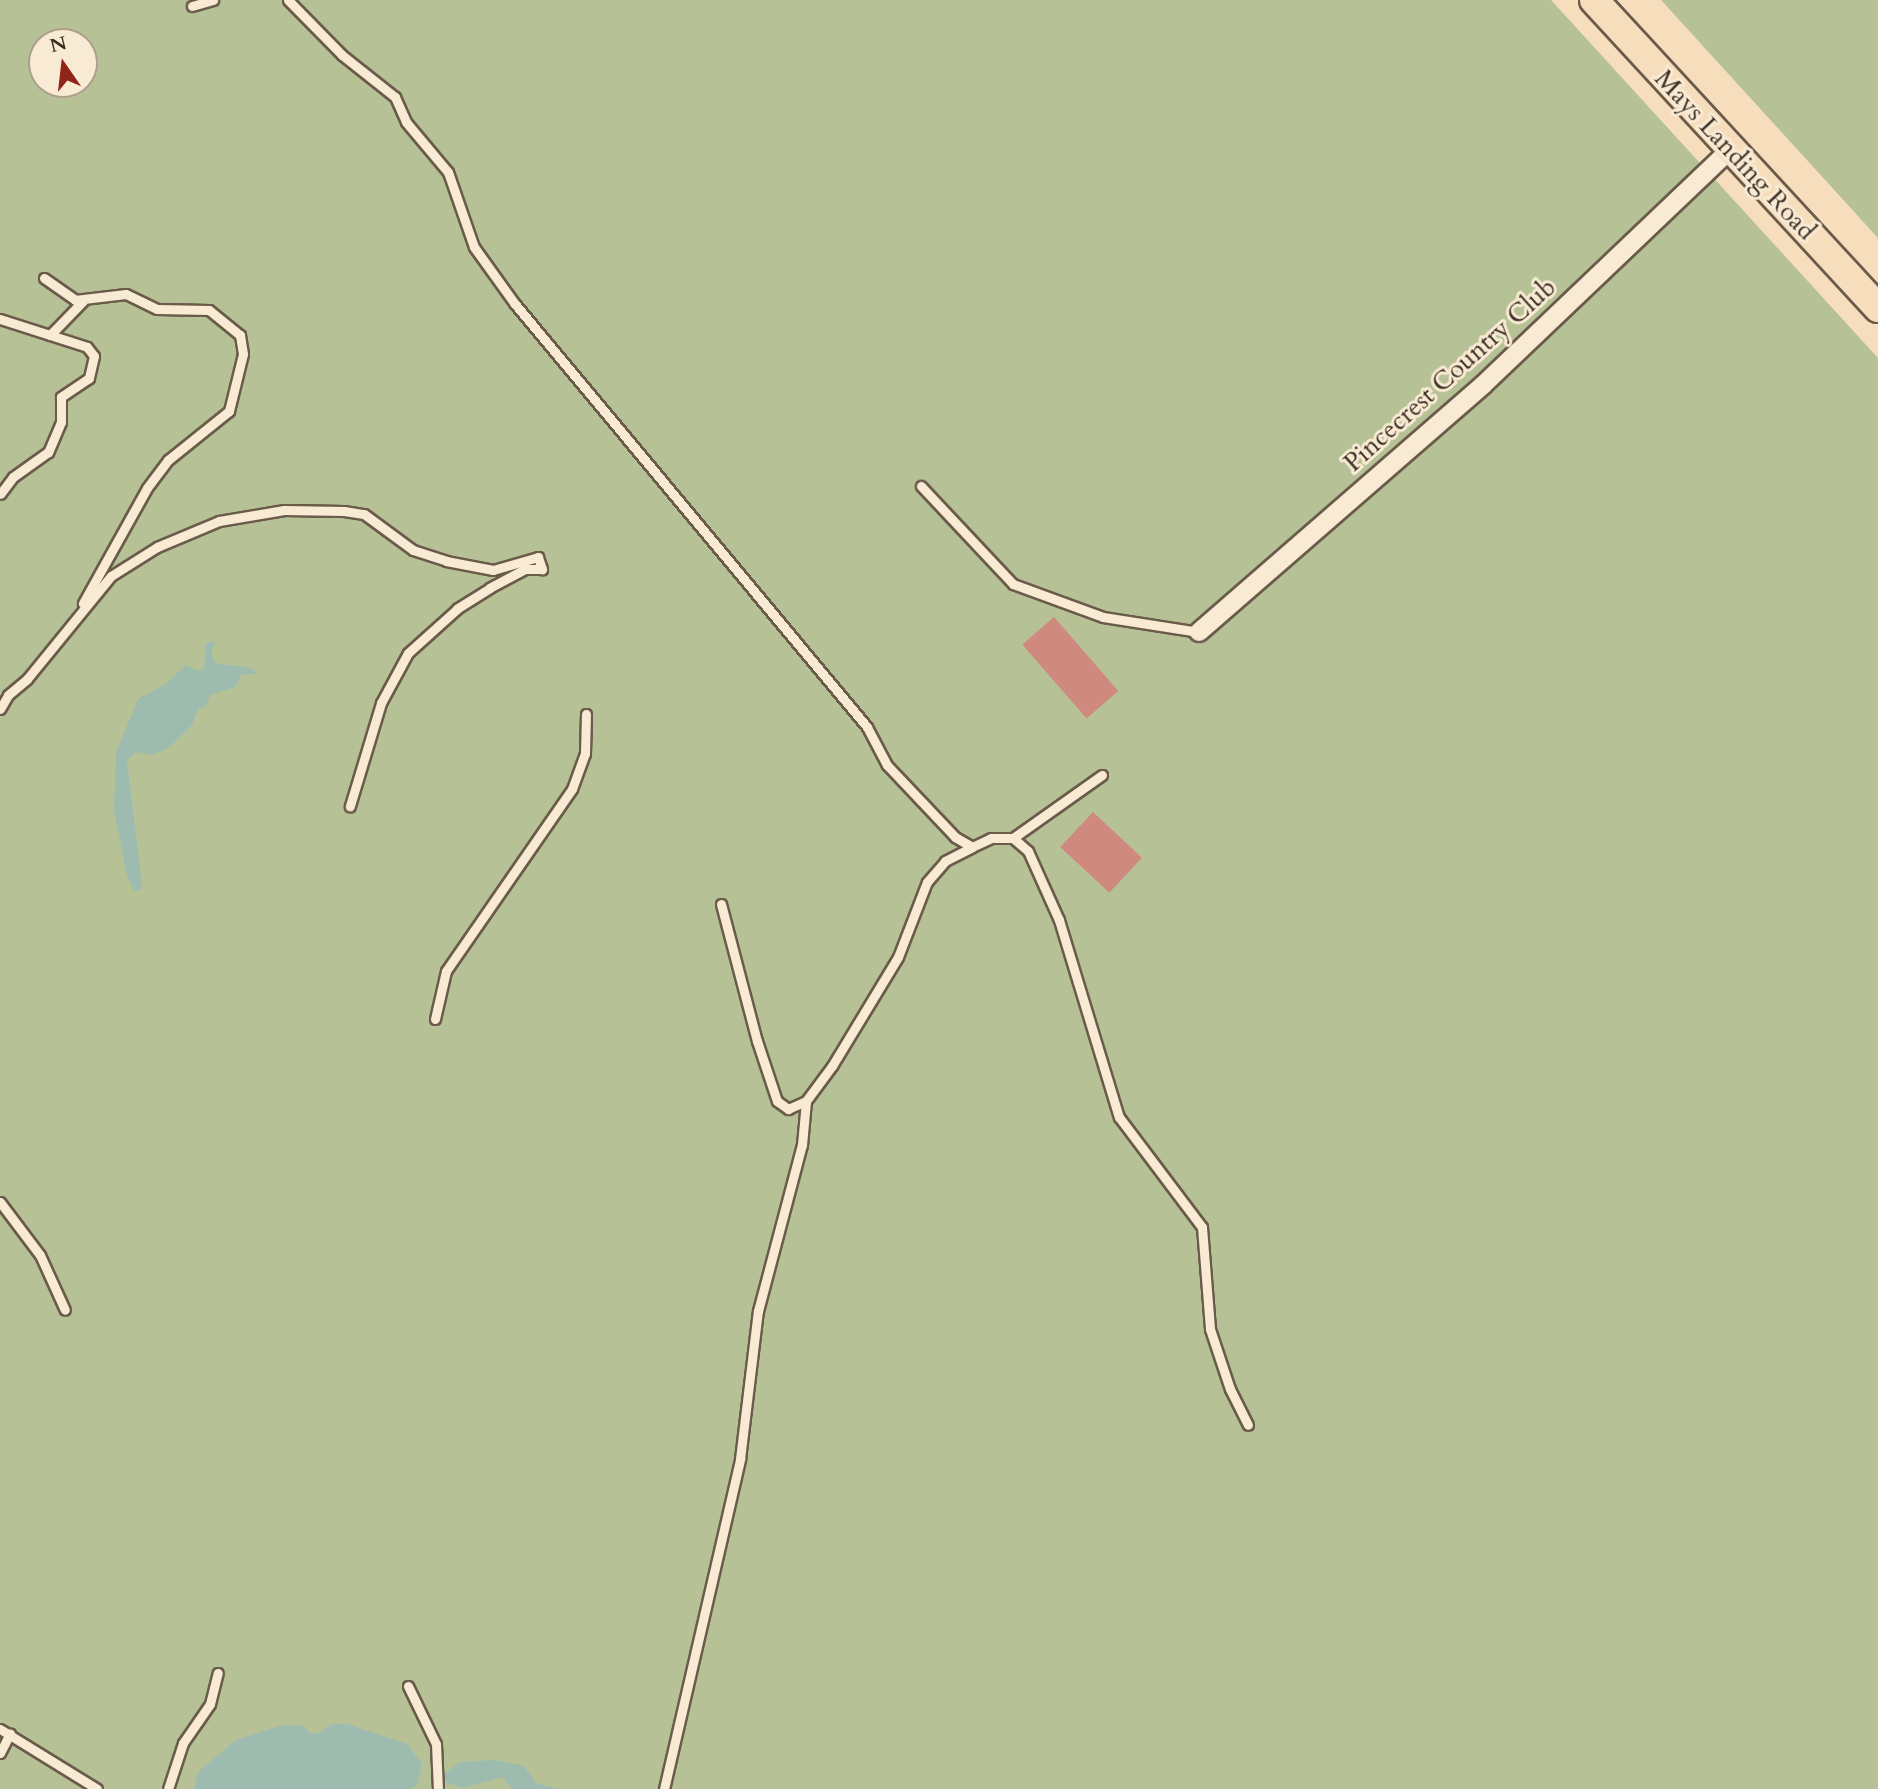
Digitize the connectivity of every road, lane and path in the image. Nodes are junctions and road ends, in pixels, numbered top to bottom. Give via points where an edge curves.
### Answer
1 (213, 0) edge
2 (288, 0) edge
3 (1594, 0) edge
4 (192, 6) dead end
5 (1729, 151) junction
6 (44, 278) dead end
7 (83, 301) junction
8 (1878, 308) edge
9 (0, 319) edge
10 (50, 335) junction
11 (921, 485) dead end
12 (0, 494) edge
13 (76, 617) junction
14 (1199, 632) joint
15 (0, 709) edge
16 (586, 714) dead end
17 (1102, 775) dead end
18 (350, 806) dead end
19 (1013, 838) junction
20 (972, 847) junction
21 (721, 904) dead end
22 (435, 1019) dead end
23 (806, 1101) junction
24 (0, 1202) edge
25 (65, 1310) dead end
26 (1248, 1425) dead end
27 (218, 1673) dead end
28 (408, 1686) dead end
29 (0, 1729) edge
30 (10, 1733) junction
31 (0, 1753) edge
32 (97, 1789) edge
33 (168, 1789) edge
34 (438, 1789) edge
35 (664, 1789) edge

1 - 4 lane
2 - 20 lane via 342,55 395,97 406,122 448,172 474,247 515,304 867,727 887,765 955,837
3 - 5 main road, Mays Landing Road
5 - 8 main road, Mays Landing Road
5 - 14 street, Pincecrest Country Club via 1483,385
6 - 7 lane
7 - 10 lane
7 - 13 lane via 126,294 157,309 209,310 226,319 240,335 243,354 229,411 169,460 147,488
9 - 10 lane
10 - 12 lane via 87,348 94,356 93,369 89,379 61,397 61,422 48,452 13,477
11 - 14 lane via 1013,584 1103,617
13 - 15 lane
13 - 18 lane via 111,576 139,556 219,521 258,513 364,514 412,550 493,570 538,557 542,569 525,569 490,588 457,609 408,653 381,703
16 - 22 lane via 585,754 572,789 446,971
17 - 19 lane
19 - 20 lane via 991,838
19 - 26 lane via 1028,851 1059,920 1119,1117 1202,1227 1210,1329
20 - 23 lane via 945,860 927,882 898,957
21 - 23 lane via 777,1101 788,1109
23 - 35 lane via 802,1145 758,1311 740,1459
24 - 25 lane via 40,1255
27 - 33 lane via 210,1704 183,1742
28 - 34 lane via 436,1744
29 - 30 lane
30 - 31 lane
30 - 32 lane

